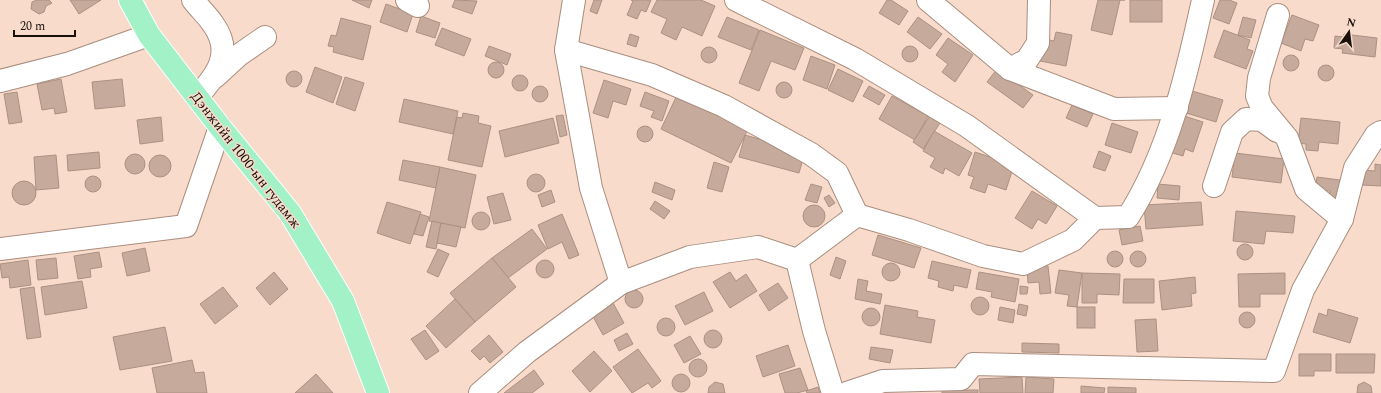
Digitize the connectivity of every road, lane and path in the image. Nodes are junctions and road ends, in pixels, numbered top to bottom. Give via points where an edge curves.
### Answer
1 (130, 0) edge
2 (193, 0) edge
3 (574, 0) edge
4 (736, 0) edge
5 (928, 0) edge
6 (1039, 0) edge
7 (1191, 0) edge
8 (1203, 0) edge
9 (1278, 15) dead end
10 (1198, 25) junction
11 (149, 35) junction
12 (265, 37) dead end
13 (566, 50) junction
14 (1010, 69) junction
15 (214, 78) junction
16 (0, 81) edge
17 (197, 97) junction
18 (1177, 108) junction
19 (220, 128) junction
20 (1379, 134) edge
21 (1287, 138) junction
22 (1214, 186) dead end
23 (857, 215) junction
24 (1095, 218) junction
25 (1342, 219) junction
26 (0, 249) edge
27 (796, 260) junction
28 (621, 283) junction
29 (378, 393) edge
30 (480, 393) edge
31 (833, 393) edge
32 (847, 393) edge

1 - 11 main road, Дэнжийн 1000-ын гудамж
2 - 15 street via 213,24 222,40 222,59
3 - 13 street
4 - 24 street via 855,59 967,126
5 - 14 street
6 - 14 street via 1038,43 1027,60
7 - 10 street
8 - 10 street
9 - 21 street via 1256,96 1262,108
10 - 18 street
11 - 16 street via 67,64
11 - 17 main road, Дэнжийн 1000-ын гудамж
12 - 15 street via 239,54
13 - 23 street via 652,75 724,106 811,154 837,173
13 - 28 street via 591,188
14 - 18 street via 1114,109
15 - 17 street
17 - 19 main road, Дэнжийн 1000-ын гудамж
18 - 24 street via 1141,197 1128,217
19 - 26 street via 186,226
19 - 29 main road, Дэнжийн 1000-ын гудамж via 290,213 343,301
20 - 25 street via 1355,168
21 - 22 street via 1262,120 1246,119 1232,132
21 - 25 street via 1306,189
23 - 24 street via 983,256 1023,264 1073,240
23 - 27 street
25 - 32 street via 1304,290 1274,371 973,364 961,379 883,381
27 - 28 street via 758,247 690,257
27 - 31 street
28 - 30 street via 527,352

